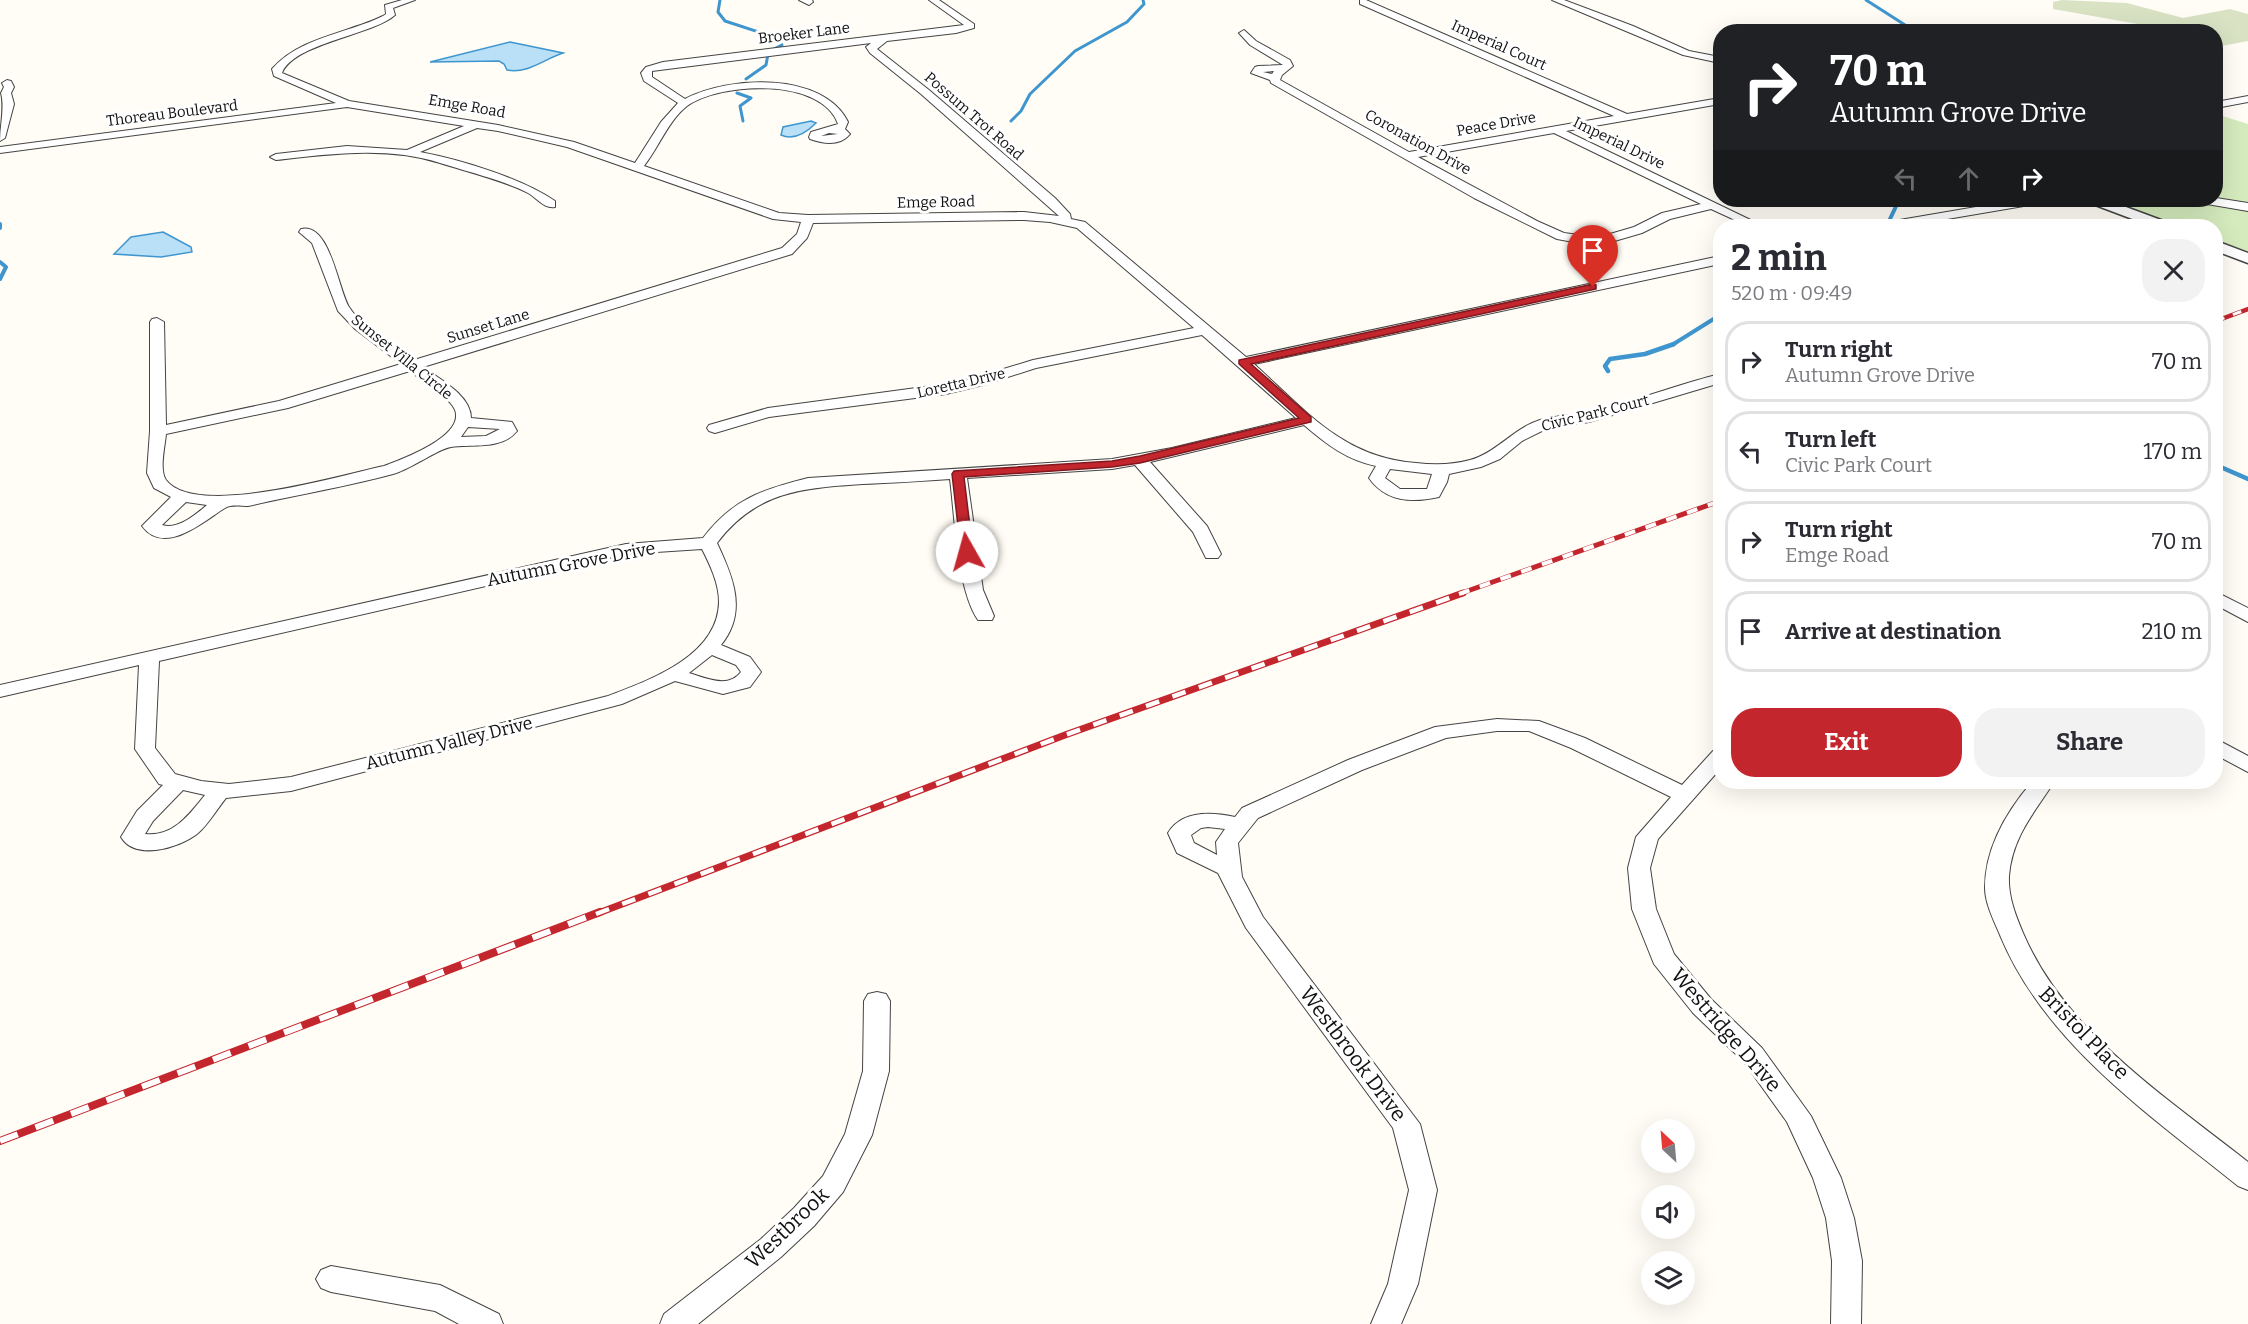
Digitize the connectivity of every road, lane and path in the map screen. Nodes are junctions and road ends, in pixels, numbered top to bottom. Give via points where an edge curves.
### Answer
1 (411, 0) edge
2 (933, 0) edge
3 (1556, 0) edge
4 (1363, 2) dead end
5 (1244, 33) dead end
6 (885, 38) junction
7 (1713, 59) edge
8 (1285, 68) junction
9 (1274, 78) junction
10 (8, 80) edge
11 (2248, 99) edge
12 (1713, 102) edge
13 (685, 103) junction
14 (347, 104) junction
15 (2223, 104) edge
16 (1623, 116) junction
17 (477, 124) junction
18 (1554, 129) junction
19 (838, 130) dead end
20 (0, 138) edge
21 (0, 150) edge
22 (408, 153) junction
23 (1408, 155) junction
24 (276, 157) dead end
25 (638, 166) junction
26 (2223, 203) edge
27 (551, 204) dead end
28 (1712, 205) joint
29 (1716, 207) edge
30 (1995, 207) edge
31 (2113, 207) edge
32 (2248, 207) edge
33 (808, 219) junction
34 (1742, 219) edge
35 (1928, 219) edge
36 (2145, 219) edge
37 (1063, 220) junction
38 (305, 232) dead end
39 (2223, 249) edge
40 (2248, 258) edge
41 (1713, 261) edge
42 (157, 322) dead end
43 (1205, 330) junction
44 (1243, 362) junction
45 (415, 366) junction
46 (1713, 380) edge
47 (1307, 420) junction
48 (463, 422) junction
49 (715, 428) dead end
50 (158, 431) junction
51 (447, 442) junction
52 (1140, 460) junction
53 (1386, 464) junction
54 (1441, 470) junction
55 (958, 474) junction
56 (182, 496) junction
57 (223, 501) junction
58 (708, 543) junction
59 (1212, 554) dead end
60 (2223, 602) edge
61 (986, 616) dead end
62 (2248, 616) edge
63 (709, 647) junction
64 (149, 657) junction
65 (673, 675) junction
66 (0, 691) edge
67 (2223, 750) edge
68 (1713, 763) edge
69 (2248, 765) edge
70 (179, 782) junction
71 (2037, 789) edge
72 (221, 790) junction
73 (1683, 795) junction
74 (1240, 825) junction
75 (1229, 868) junction
76 (877, 1001) dead end
77 (2248, 1178) edge
78 (331, 1279) dead end
79 (488, 1324) edge
80 (675, 1324) edge
81 (1386, 1324) edge
82 (1846, 1324) edge

1 - 14 street, Emge Road via 388,7 391,15 384,20 333,37 277,69 277,74 291,82
2 - 6 street, Broeker Lane via 971,26
3 - 7 street via 1686,53
4 - 16 street, Imperial Court
5 - 8 street via 1253,43 1284,59 1288,66
6 - 13 street, Broeker Lane via 649,69 648,80
6 - 37 street, Possum Trot Road via 871,46 873,51 1051,201 1066,217
8 - 9 street
8 - 9 street, Coronation Drive via 1258,69 1256,73
9 - 23 street, Coronation Drive
10 - 20 street via 9,104
11 - 15 street
12 - 16 street, Imperial Drive
13 - 19 street via 706,93 733,88 799,89 834,111 844,123
13 - 25 street via 670,117
14 - 17 street, Emge Road
14 - 21 street, Thoreau Boulevard
16 - 18 street, Imperial Drive
17 - 22 street
17 - 25 street, Emge Road via 558,141
18 - 23 street, Peace Drive
18 - 28 street, Imperial Drive
22 - 24 street via 347,149
22 - 27 street via 439,159 531,190
23 - 28 street, Coronation Drive via 1549,231 1545,242 1556,246 1568,246 1579,239 1611,238 1666,216
25 - 33 street, Emge Road via 760,211
26 - 32 street
29 - 34 street, Imperial Drive
30 - 35 street
31 - 36 street
33 - 37 street, Emge Road via 1024,216
33 - 45 street, Sunset Lane via 803,235 787,251
37 - 43 street, Emge Road via 1081,225
38 - 45 street, Sunset Villa Circle via 322,247 343,308 360,326
39 - 40 street
41 - 44 street
42 - 50 street, Sunset Villa Circle
43 - 44 street, Emge Road
43 - 49 street, Loretta Drive via 1033,364 946,389 768,412
44 - 47 street, Civic Park Court
45 - 48 street, Sunset Villa Circle via 451,395 463,410
45 - 50 street, Sunset Lane via 283,405
46 - 54 street, Civic Park Court via 1584,419 1544,424 1516,438 1494,456
47 - 52 street
47 - 53 street, Civic Park Court via 1336,444
48 - 51 street, Sunset Villa Circle
48 - 51 street, Sunset Villa Circle via 506,425 509,431 487,441
50 - 56 street, Sunset Villa Circle via 155,473 160,484
51 - 57 street, Sunset Villa Circle via 389,470 248,501
52 - 55 street
52 - 59 street via 1201,530
53 - 54 street, Civic Park Court
53 - 54 street via 1377,478 1381,486 1413,497 1433,493
55 - 58 street via 808,483 774,492 734,511
55 - 61 street via 974,590
56 - 57 street, Sunset Villa Circle
56 - 57 street via 151,526 165,532 182,529
58 - 63 street, Autumn Valley Drive via 723,578 728,605 724,626
58 - 64 street, Autumn Grove Drive via 626,549
60 - 62 street
63 - 65 street, Autumn Valley Drive
63 - 65 street via 743,661 751,672 743,683 723,688
64 - 66 street, Autumn Grove Drive
64 - 70 street, Autumn Valley Drive via 145,749 167,779
65 - 72 street, Autumn Valley Drive via 615,700 291,784
67 - 69 street
68 - 73 street, Westridge Drive
70 - 72 street, Autumn Valley Drive
70 - 72 street via 145,816 132,837 145,843 173,838 190,828
71 - 77 street, Bristol Place via 2005,838 1996,889 2010,934 2036,983 2078,1033 2133,1085
73 - 74 street, Westbrook Drive via 1578,743 1532,725 1497,724 1442,732 1355,765 1250,813
73 - 82 street, Westridge Drive via 1647,837 1640,868 1644,909 1663,958 1702,1006 1753,1055 1798,1116 1827,1178 1840,1218 1847,1261
74 - 75 street, Westbrook Drive via 1227,842
74 - 75 street via 1214,819 1190,823 1179,833 1185,848
75 - 81 street, Westbrook Drive via 1254,922 1406,1124 1423,1190 1402,1284
76 - 80 street, Westbrook via 876,1071 858,1135 833,1184 771,1248
78 - 79 street via 440,1298

